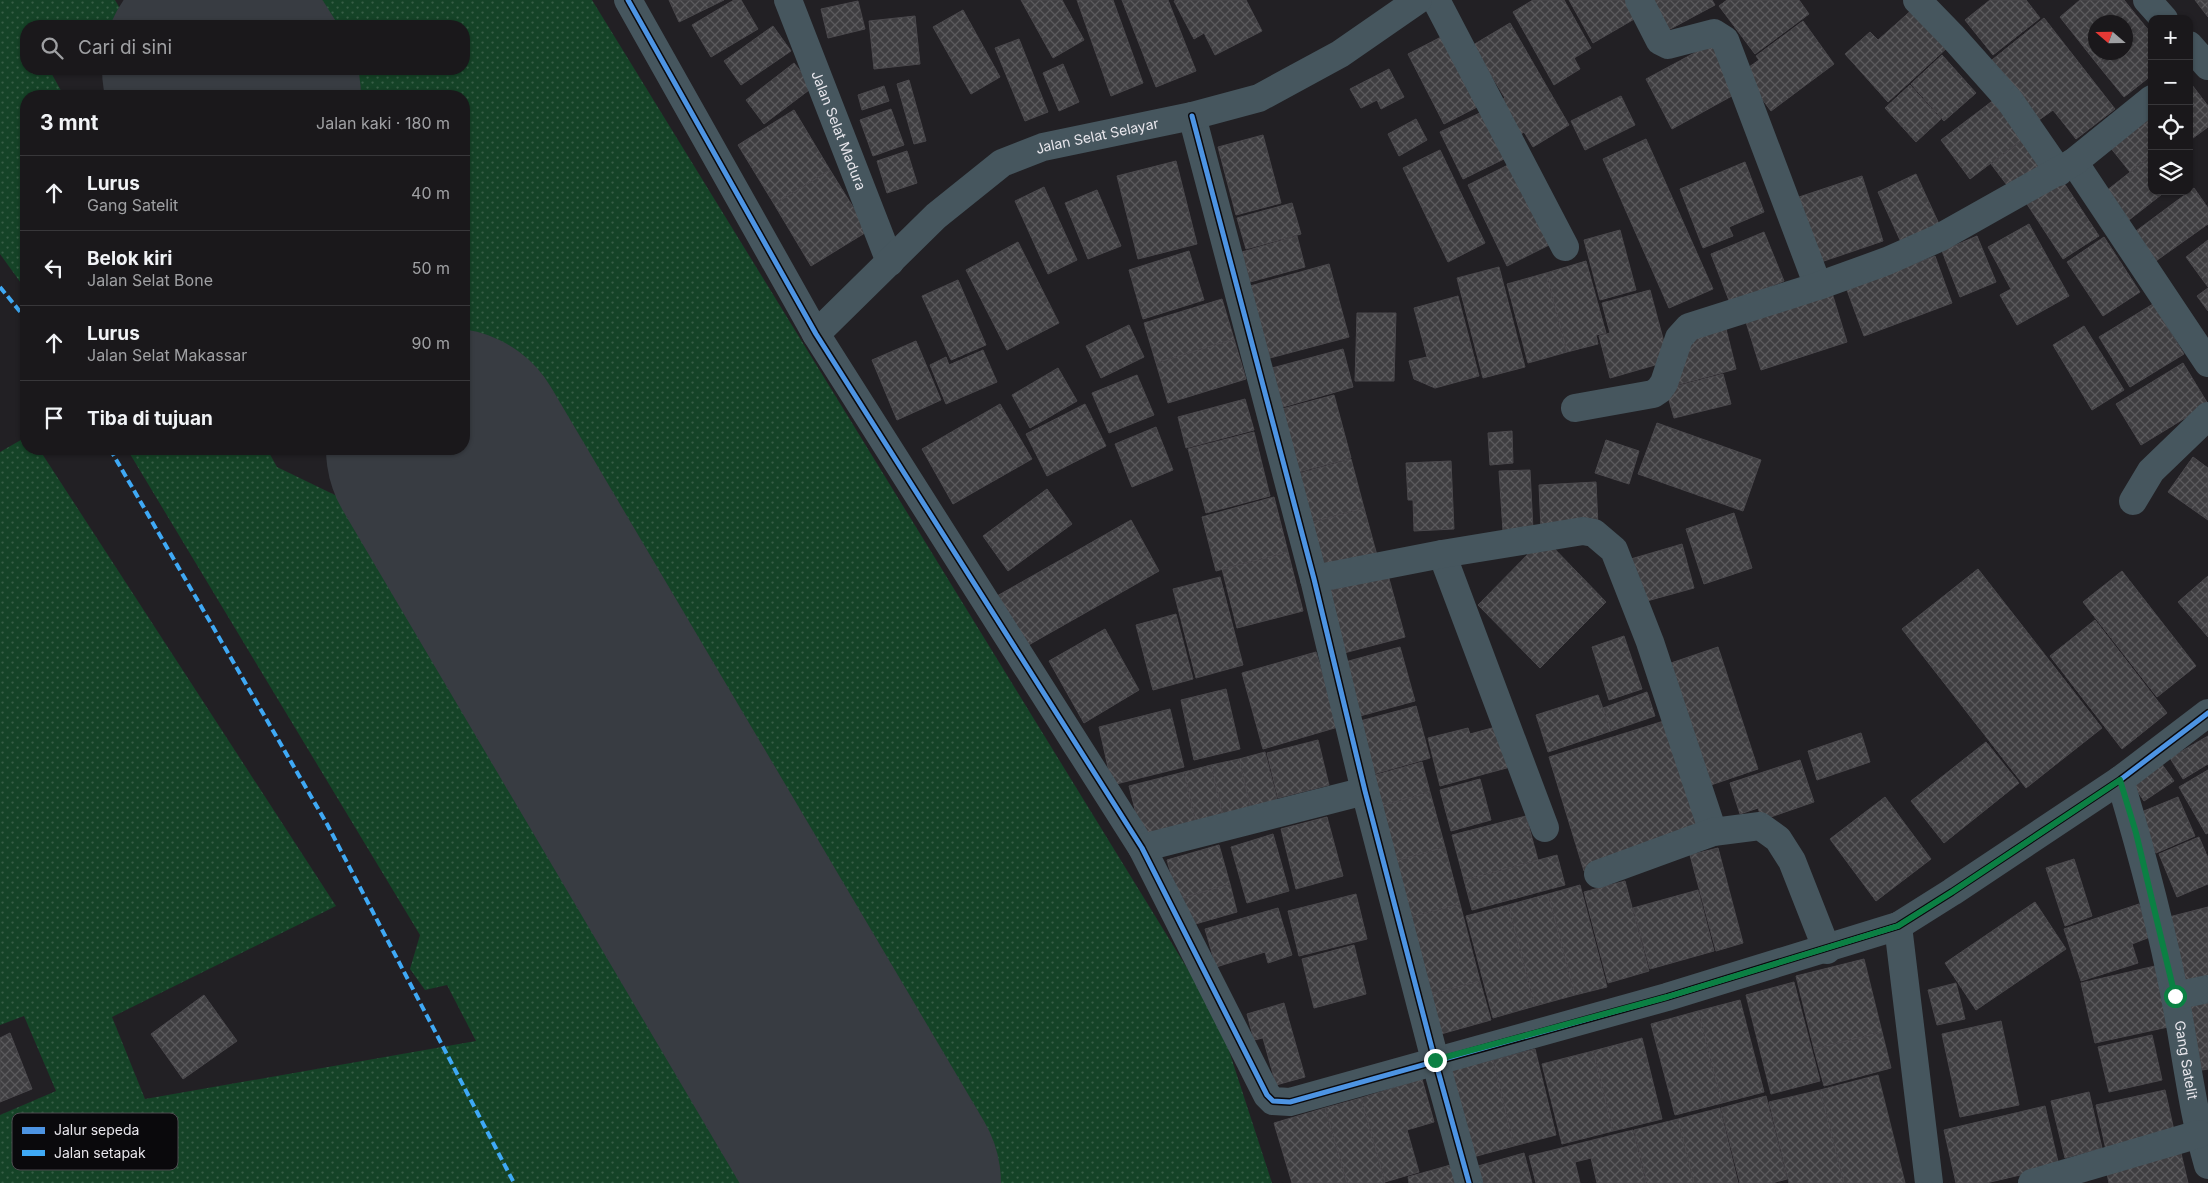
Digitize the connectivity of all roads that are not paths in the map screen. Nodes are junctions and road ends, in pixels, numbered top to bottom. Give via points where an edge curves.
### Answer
1 (628, 0) edge
2 (788, 0) edge
3 (1418, 0) edge
4 (1436, 0) edge
5 (1638, 0) edge
6 (1917, 0) edge
7 (2147, 0) edge
8 (2160, 15) edge
9 (2148, 102) edge
10 (1192, 116) junction
11 (2067, 167) junction
12 (1565, 246) dead end
13 (890, 262) junction
14 (1818, 286) junction
15 (816, 334) junction
16 (2208, 363) edge
17 (1575, 408) dead end
18 (2208, 416) edge
19 (2133, 501) dead end
20 (1442, 554) junction
21 (1314, 579) junction
22 (2208, 713) edge
23 (2120, 780) junction
24 (1365, 791) junction
25 (1546, 828) dead end
26 (1713, 832) junction
27 (1142, 848) junction
28 (1598, 874) dead end
29 (1898, 926) junction
30 (1827, 950) junction
31 (2208, 989) edge
32 (2175, 996) junction
33 (1435, 1060) junction
34 (2199, 1134) junction
35 (2208, 1163) edge
36 (1469, 1183) edge
37 (1930, 1183) edge
38 (2032, 1183) edge

1 - 15 street
2 - 13 street, Jalan Selat Madura
3 - 10 street, Jalan Selat Selayar via 1340,54 1259,98
4 - 12 street
5 - 14 street via 1660,41 1668,45 1714,33 1725,40
6 - 11 street via 1954,36
7 - 8 street
9 - 11 street
10 - 13 street, Jalan Selat Selayar via 1043,147 1002,163 972,184
10 - 21 street
11 - 14 street via 1939,238
11 - 16 street
13 - 15 street, Jalan Selat Selayar
14 - 17 street via 1688,327 1679,338 1664,383 1653,394
15 - 27 street
18 - 19 street via 2151,471
20 - 21 street
20 - 25 street
20 - 26 street via 1583,530 1606,541 1614,550 1650,642
21 - 24 street
22 - 23 street
23 - 29 street
23 - 32 street, Gang Satelit
24 - 27 street
24 - 33 street
26 - 28 street
26 - 30 street via 1760,826 1778,839 1792,861
27 - 33 street via 1273,1102 1290,1102
29 - 30 street
29 - 37 street
30 - 33 street
31 - 32 street
32 - 34 street, Gang Satelit
33 - 36 street
34 - 35 street, Gang Satelit
34 - 38 street

